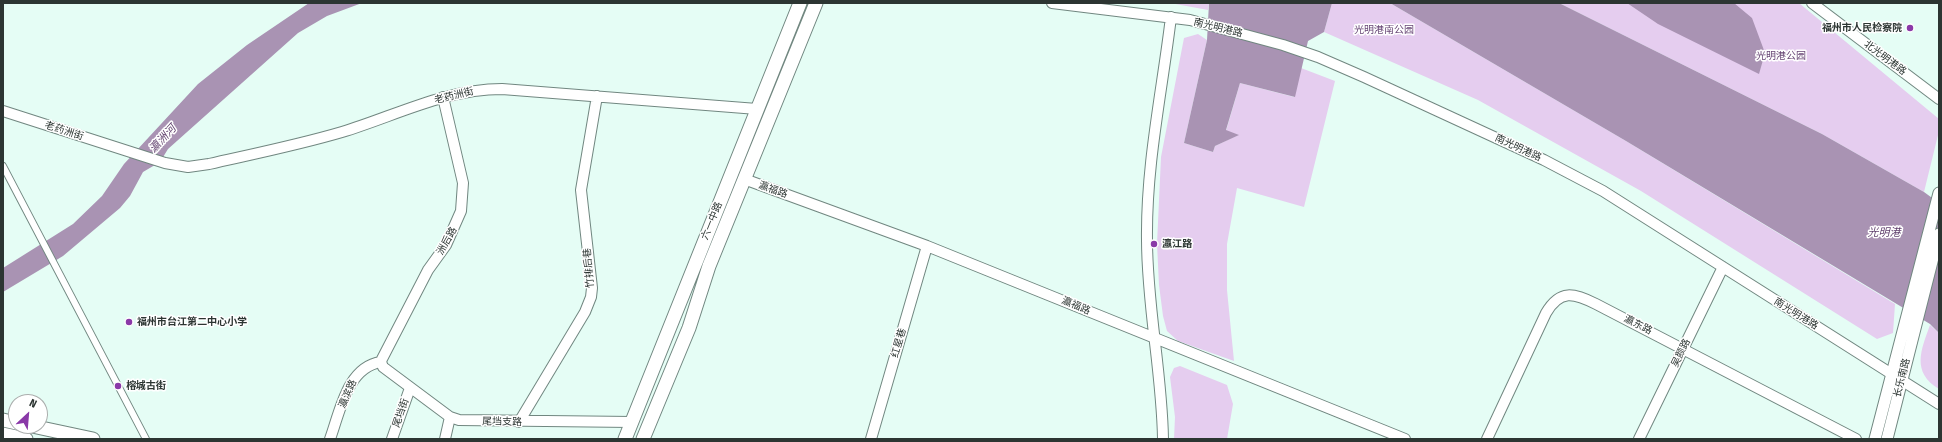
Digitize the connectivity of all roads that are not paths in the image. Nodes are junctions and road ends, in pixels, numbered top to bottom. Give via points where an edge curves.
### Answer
1 (800, 3) edge
2 (816, 3) edge
3 (1052, 3) edge
4 (1812, 3) edge
5 (1171, 17) junction
6 (597, 96) junction
7 (443, 97) junction
8 (1939, 99) edge
9 (757, 109) junction
10 (3, 111) edge
11 (3, 166) edge
12 (744, 179) junction
13 (1938, 197) edge
14 (1939, 234) edge
15 (927, 246) junction
16 (1722, 267) junction
17 (1913, 314) junction
18 (1155, 339) junction
19 (1683, 349) junction
20 (381, 362) junction
21 (1891, 374) junction
22 (1902, 381) junction
23 (410, 388) junction
24 (1939, 404) edge
25 (450, 417) junction
26 (519, 422) junction
27 (632, 422) junction
28 (48, 429) edge
29 (3, 434) edge
30 (26, 439) edge
31 (93, 439) edge
32 (146, 439) edge
33 (330, 439) edge
34 (392, 439) edge
35 (445, 439) edge
36 (625, 439) edge
37 (643, 439) edge
38 (871, 439) edge
39 (1163, 439) edge
40 (1405, 439) edge
41 (1487, 439) edge
42 (1639, 439) edge
43 (1856, 439) edge
44 (1875, 439) edge
45 (1886, 439) edge

1 - 9 main road, 六一中路
2 - 12 main road, 六一中路
3 - 5 street, 南光明港路
4 - 8 street, 北光明港路
5 - 16 street, 南光明港路 via 1283,45 1358,75 1575,176 1627,205
5 - 18 street via 1147,193 1147,268
6 - 7 street, 老药洲街 via 497,89
6 - 9 street, 老药洲街
6 - 26 street, 竹排后巷 via 582,190 591,296 585,312
7 - 10 street, 老药洲街 via 340,133 205,165 182,167
7 - 20 street, 洲后路 via 463,183 461,211 446,245 428,270
9 - 27 main road, 六一中路
11 - 32 street
12 - 15 street, 瀛福路
12 - 37 main road, 六一中路 via 709,266 689,328
13 - 17 main road
14 - 17 main road
15 - 18 street, 瀛福路
15 - 38 street, 红星巷
16 - 19 street, 吴颜路
16 - 21 street, 南光明港路
17 - 21 main road
17 - 22 main road, 长乐南路
18 - 39 street
18 - 40 street, 瀛福路
19 - 41 street, 瀛东路 via 1581,297 1562,296 1546,314
19 - 42 street, 吴颜路
19 - 43 street, 瀛东路
20 - 23 street, 尾垱支路 via 388,372
20 - 33 street, 瀛滨路 via 361,370 352,381
21 - 22 street, 南光明港路
21 - 44 main road
22 - 24 street, 南光明港路
22 - 45 main road, 长乐南路
23 - 25 street, 尾垱支路
23 - 34 street, 尾垱街
25 - 26 street, 尾垱支路 via 465,421
25 - 35 street
26 - 27 street, 尾垱支路
27 - 36 main road, 六一中路
28 - 31 main road
29 - 30 main road

